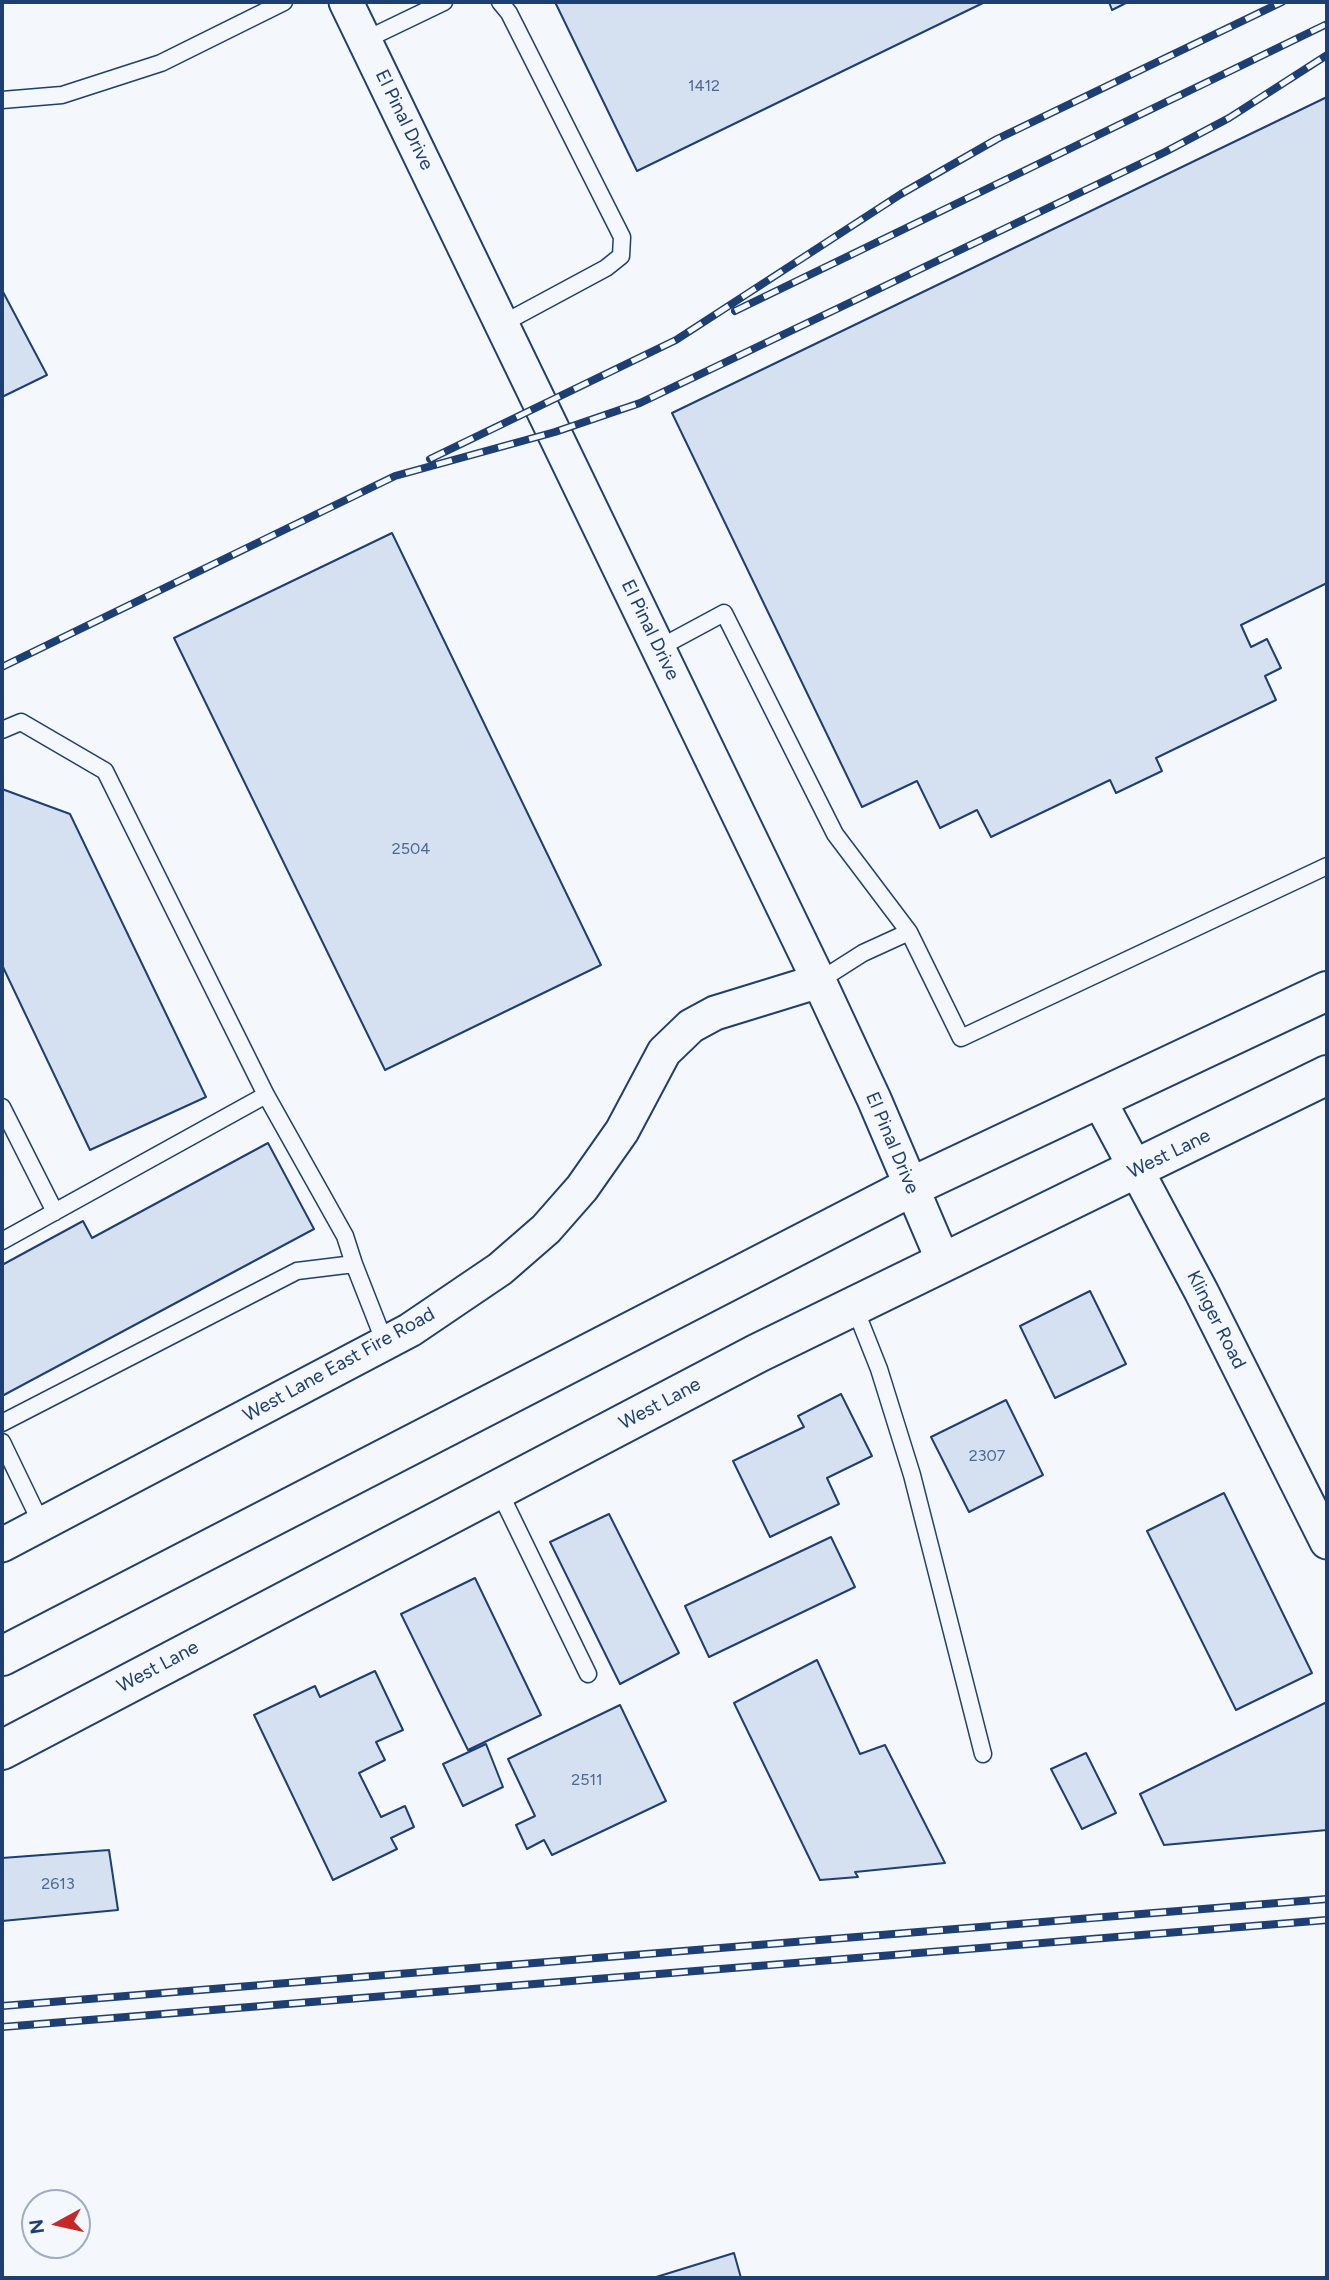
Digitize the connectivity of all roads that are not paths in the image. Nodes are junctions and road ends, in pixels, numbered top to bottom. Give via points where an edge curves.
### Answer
1 (284, 2) edge
2 (346, 2) edge
3 (444, 2) edge
4 (500, 2) edge
5 (365, 40) junction
6 (2, 100) edge
7 (502, 324) junction
8 (659, 648) junction
9 (2, 730) edge
10 (1327, 866) edge
11 (909, 932) junction
12 (819, 981) junction
13 (1327, 992) edge
14 (1327, 1075) edge
15 (266, 1095) junction
16 (1100, 1100) junction
17 (2, 1107) edge
18 (1137, 1170) junction
19 (911, 1187) junction
20 (55, 1212) junction
21 (2, 1241) edge
22 (944, 1263) junction
23 (354, 1264) junction
24 (854, 1307) junction
25 (385, 1343) junction
26 (2, 1423) edge
27 (2, 1442) edge
28 (498, 1489) junction
29 (42, 1525) junction
30 (1327, 1542) edge
31 (2, 1545) edge
32 (2, 1656) edge
33 (588, 1674) dead end
34 (2, 1750) edge
35 (983, 1754) dead end

1 - 6 lane via 161,63 62,94
2 - 5 street, El Pinal Drive
3 - 5 lane
4 - 7 lane via 622,237 621,256 606,268
5 - 7 street, El Pinal Drive
7 - 8 street, El Pinal Drive
8 - 11 lane via 724,613 835,834
8 - 12 street, El Pinal Drive
9 - 15 lane via 21,722 105,771
10 - 11 lane via 961,1038
11 - 12 lane via 863,953
12 - 19 street, El Pinal Drive
12 - 25 street, West Lane East Fire Road via 715,1013 691,1026 664,1052 622,1131 582,1188 546,1228 500,1269
13 - 16 main road
14 - 18 main road, West Lane
15 - 20 lane
15 - 23 lane via 345,1236
16 - 18 street, Klinger Road
16 - 19 main road
17 - 20 lane
18 - 22 main road, West Lane
18 - 30 street, Klinger Road
19 - 22 street, El Pinal Drive
19 - 32 main road
20 - 21 lane
22 - 24 main road, West Lane
23 - 25 lane
23 - 26 lane via 297,1271
24 - 28 main road, West Lane
24 - 35 lane via 912,1475
25 - 29 street, West Lane East Fire Road
27 - 29 lane
28 - 33 lane
28 - 34 main road, West Lane
29 - 31 street, West Lane East Fire Road

